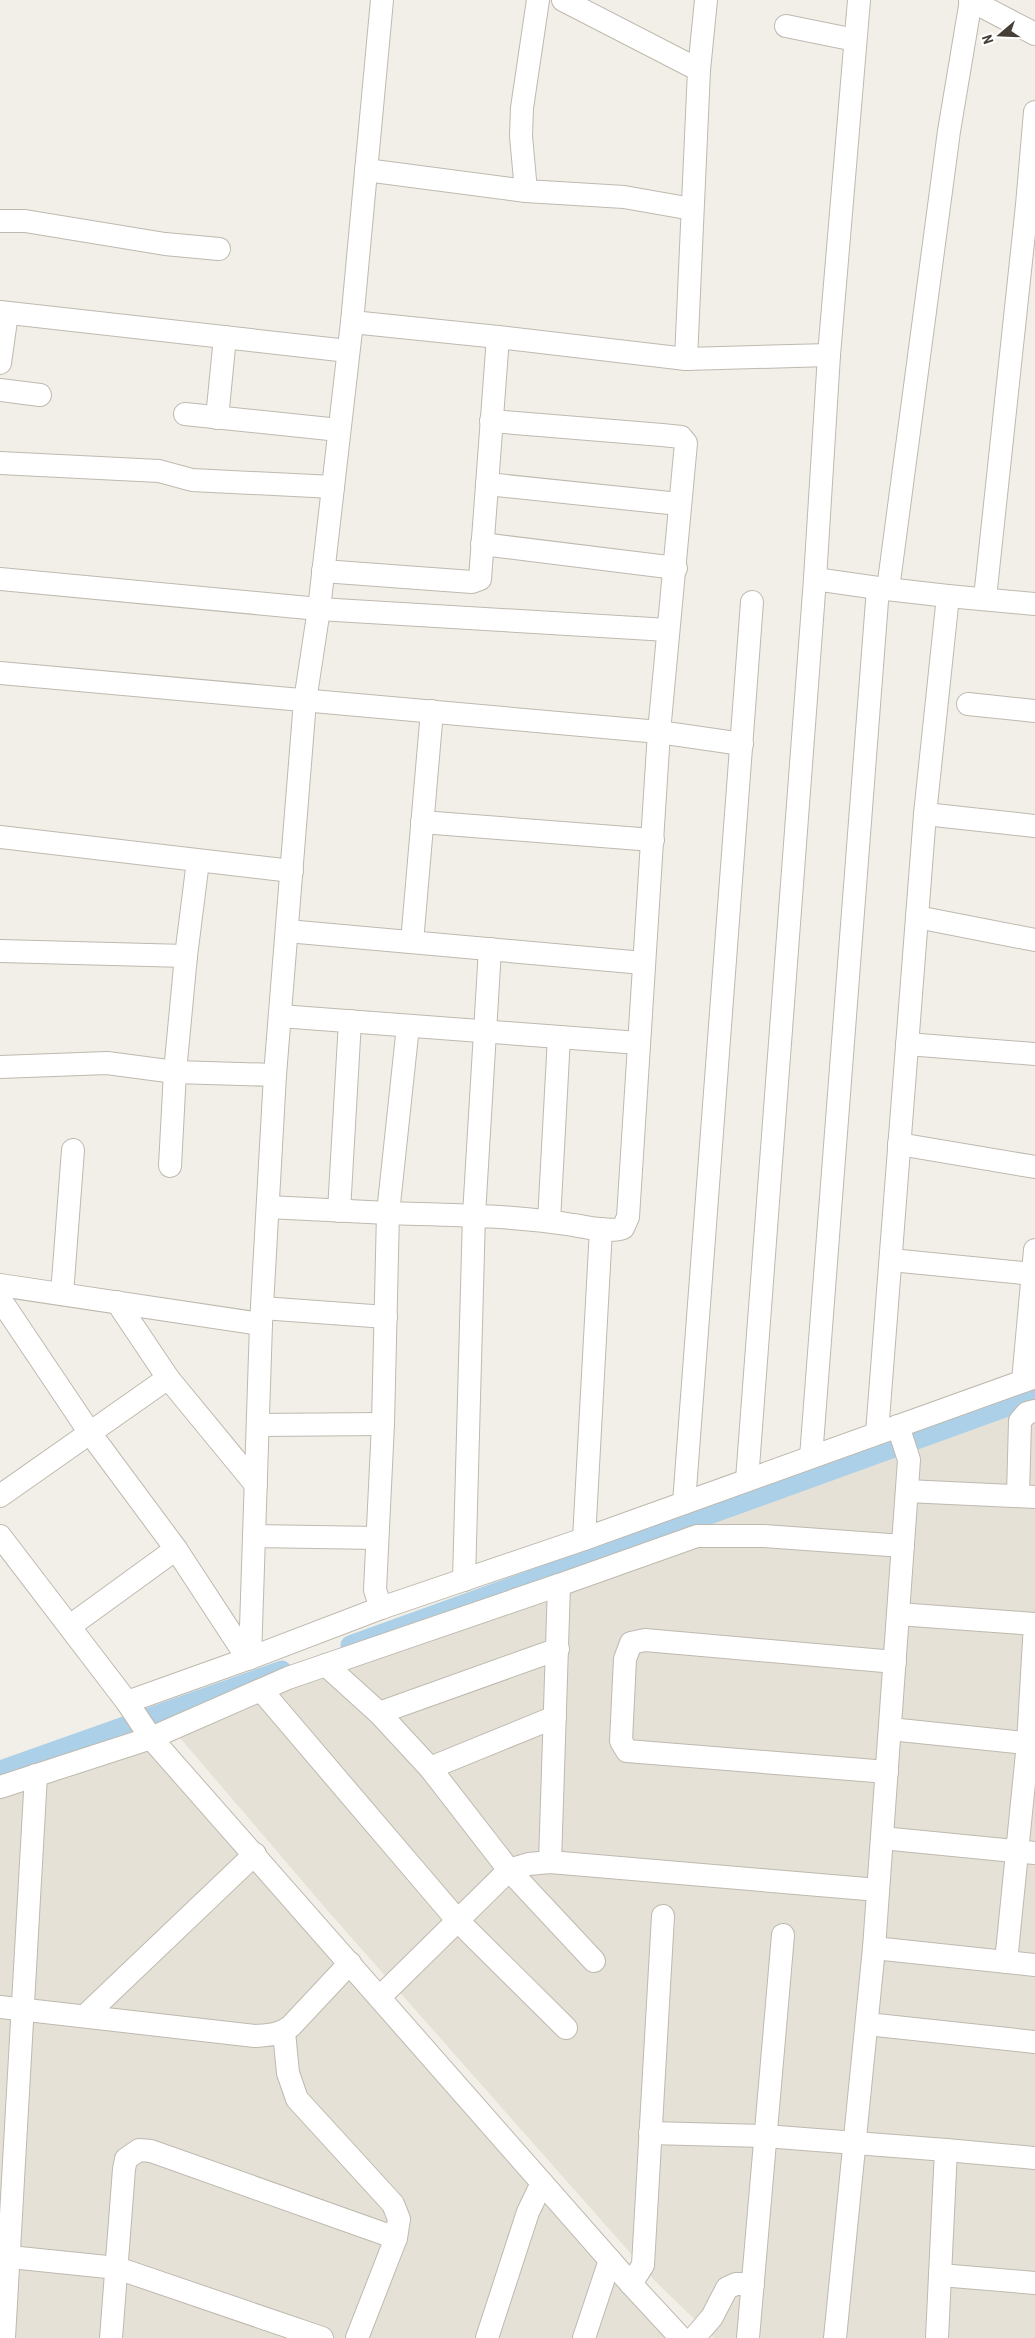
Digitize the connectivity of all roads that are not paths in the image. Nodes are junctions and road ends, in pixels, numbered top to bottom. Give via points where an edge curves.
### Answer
1 (382, 0) edge
2 (538, 0) edge
3 (562, 0) edge
4 (706, 0) edge
5 (859, 0) edge
6 (970, 0) edge
7 (786, 26) dead end
8 (1035, 34) edge
9 (855, 40) junction
10 (699, 70) junction
11 (1035, 112) edge
12 (366, 170) junction
13 (526, 191) junction
14 (692, 209) junction
15 (0, 220) edge
16 (220, 250) dead end
17 (4, 313) edge
18 (352, 322) junction
19 (225, 337) junction
20 (498, 337) junction
21 (348, 351) junction
22 (828, 355) junction
23 (686, 359) junction
24 (0, 363) edge
25 (0, 390) edge
26 (40, 396) dead end
27 (185, 414) dead end
28 (217, 418) junction
29 (491, 421) junction
30 (339, 430) junction
31 (0, 463) edge
32 (486, 484) junction
33 (333, 487) junction
34 (679, 504) junction
35 (482, 544) junction
36 (676, 568) junction
37 (323, 571) junction
38 (0, 579) edge
39 (815, 579) junction
40 (883, 589) junction
41 (948, 596) junction
42 (985, 598) junction
43 (752, 602) dead end
44 (1035, 604) edge
45 (319, 609) junction
46 (668, 630) junction
47 (0, 673) edge
48 (305, 701) junction
49 (968, 704) dead end
50 (432, 711) junction
51 (1035, 711) edge
52 (659, 732) junction
53 (742, 744) junction
54 (925, 814) junction
55 (422, 822) junction
56 (1035, 826) edge
57 (0, 837) edge
58 (653, 840) junction
59 (198, 861) junction
60 (292, 871) junction
61 (917, 918) junction
62 (287, 931) junction
63 (1035, 940) edge
64 (412, 942) junction
65 (490, 949) junction
66 (0, 951) edge
67 (186, 956) junction
68 (643, 963) junction
69 (280, 1016) junction
70 (350, 1021) junction
71 (408, 1026) junction
72 (486, 1031) junction
73 (559, 1037) junction
74 (639, 1043) junction
75 (907, 1044) junction
76 (1035, 1054) edge
77 (0, 1070) edge
78 (175, 1072) junction
79 (276, 1075) junction
80 (900, 1144) junction
81 (73, 1150) dead end
82 (170, 1166) dead end
83 (1035, 1167) edge
84 (268, 1207) junction
85 (340, 1211) junction
86 (388, 1214) junction
87 (474, 1215) junction
88 (549, 1221) junction
89 (601, 1229) junction
90 (1035, 1250) edge
91 (891, 1260) junction
92 (1033, 1274) junction
93 (0, 1285) edge
94 (62, 1294) junction
95 (0, 1298) edge
96 (117, 1302) junction
97 (262, 1316) junction
98 (386, 1317) junction
99 (168, 1378) junction
100 (1029, 1379) edge
101 (1035, 1411) edge
102 (383, 1424) junction
103 (258, 1425) junction
104 (893, 1432) junction
105 (90, 1433) junction
106 (811, 1457) junction
107 (747, 1480) junction
108 (256, 1485) junction
109 (907, 1491) junction
110 (0, 1496) edge
111 (1026, 1496) edge
112 (684, 1503) junction
113 (0, 1536) edge
114 (254, 1536) junction
115 (377, 1538) junction
116 (584, 1539) junction
117 (903, 1546) junction
118 (176, 1550) junction
119 (464, 1580) junction
120 (559, 1584) junction
121 (381, 1608) junction
122 (898, 1614) junction
123 (70, 1626) junction
124 (558, 1649) junction
125 (249, 1659) junction
126 (895, 1662) junction
127 (326, 1665) junction
128 (261, 1690) junction
129 (128, 1703) junction
130 (379, 1713) junction
131 (555, 1717) junction
132 (890, 1730) junction
133 (149, 1735) junction
134 (1031, 1743) edge
135 (430, 1768) junction
136 (887, 1772) junction
137 (36, 1775) junction
138 (0, 1787) edge
139 (882, 1838) junction
140 (1026, 1852) edge
141 (255, 1854) junction
142 (550, 1862) junction
143 (509, 1870) junction
144 (878, 1890) junction
145 (663, 1916) dead end
146 (458, 1921) junction
147 (783, 1935) dead end
148 (874, 1948) junction
149 (594, 1961) dead end
150 (1006, 1962) junction
151 (350, 1963) junction
152 (1035, 1965) edge
153 (380, 1997) junction
154 (0, 2007) edge
155 (24, 2009) junction
156 (85, 2016) junction
157 (867, 2024) junction
158 (566, 2028) dead end
159 (284, 2032) junction
160 (1035, 2042) edge
161 (650, 2133) junction
162 (765, 2136) junction
163 (855, 2143) junction
164 (946, 2150) junction
165 (1035, 2158) edge
166 (542, 2183) junction
167 (396, 2238) junction
168 (5, 2256) edge
169 (610, 2260) junction
170 (117, 2268) junction
171 (940, 2275) junction
172 (1035, 2283) edge
173 (631, 2284) junction
174 (752, 2284) junction
175 (673, 2334) edge
176 (4, 2338) edge
177 (112, 2338) edge
178 (322, 2338) edge
179 (357, 2338) edge
180 (487, 2338) edge
181 (584, 2338) edge
182 (694, 2338) edge
183 (748, 2338) edge
184 (835, 2338) edge
185 (937, 2338) edge

1 - 12 street
2 - 13 street via 522,108
3 - 10 street
4 - 10 street
5 - 9 street
6 - 8 street
6 - 40 street
7 - 9 street
9 - 22 street
10 - 14 street
11 - 42 street
12 - 13 street
12 - 18 street
13 - 14 street via 624,197
14 - 23 street
15 - 16 street
17 - 19 street
17 - 24 street
18 - 20 street
18 - 21 street
19 - 21 street
19 - 28 street
20 - 23 street
20 - 29 street
21 - 30 street
22 - 23 street
22 - 39 street
25 - 26 street
27 - 28 street
28 - 30 street
29 - 32 street
29 - 34 street via 682,437 687,448
30 - 33 street
31 - 33 street via 159,471 192,480
32 - 34 street
32 - 35 street
33 - 37 street
34 - 36 street
35 - 36 street
35 - 37 street via 480,579 476,581
36 - 46 street
37 - 45 street
38 - 45 street
39 - 40 street
39 - 107 street
40 - 41 street
40 - 106 street
41 - 42 street
41 - 54 street
42 - 44 street
43 - 53 street
45 - 46 street
45 - 48 street
46 - 52 street
47 - 48 street
48 - 50 street
48 - 60 street
49 - 51 street
50 - 52 street
50 - 55 street
52 - 53 street
52 - 58 street
53 - 112 street
54 - 56 street
54 - 61 street
55 - 58 street
55 - 64 street
57 - 59 street
58 - 68 street
59 - 60 street
59 - 67 street
60 - 62 street
61 - 63 street
61 - 75 street
62 - 64 street
62 - 69 street
64 - 65 street
65 - 68 street
65 - 72 street
66 - 67 street
67 - 78 street
68 - 74 street
69 - 70 street
69 - 79 street
70 - 71 street
70 - 85 street
71 - 72 street
71 - 86 street
72 - 73 street
72 - 87 street
73 - 74 street
73 - 88 street
74 - 89 street via 628,1217 626,1225 620,1229
75 - 76 street
75 - 80 street
77 - 78 street via 107,1063
78 - 79 street
78 - 82 street
79 - 84 street
80 - 83 street
80 - 91 street
81 - 94 street
84 - 85 street
84 - 97 street
85 - 86 street
86 - 87 street
86 - 98 street
87 - 88 street
87 - 119 street
88 - 89 street
89 - 116 street
90 - 92 street
91 - 92 street
91 - 104 street
92 - 100 street
93 - 94 street
94 - 96 street
95 - 105 street
96 - 97 street
96 - 99 street
97 - 98 street
97 - 103 street
98 - 102 street
99 - 105 street
99 - 108 street
100 - 104 street
101 - 111 street via 1027,1413 1020,1421
102 - 103 street
102 - 115 street
103 - 108 street
104 - 106 street
104 - 109 street via 909,1460
105 - 110 street
105 - 118 street
106 - 107 street
107 - 112 street
108 - 114 street
109 - 111 street
109 - 117 street
112 - 116 street
113 - 123 street
114 - 115 street
114 - 125 street
115 - 121 street via 374,1590
116 - 119 street
117 - 120 street via 764,1536 697,1536
117 - 122 street
118 - 123 street
118 - 125 street
119 - 121 street
120 - 124 street
120 - 127 street
121 - 125 street
122 - 126 street
122 - 134 street via 1035,1624
123 - 129 street
124 - 130 street
124 - 131 street
125 - 129 street
126 - 132 street
126 - 136 street via 645,1640 631,1643 625,1658 621,1741 627,1751
127 - 128 street
127 - 130 street
128 - 133 street
128 - 146 street
129 - 133 street
130 - 135 street
131 - 135 street
131 - 142 street
132 - 134 street
132 - 136 street
133 - 137 street
133 - 141 street
134 - 140 street
135 - 143 street
136 - 139 street
137 - 138 street
137 - 155 street
139 - 140 street
139 - 144 street
140 - 150 street
141 - 151 street
141 - 156 street
142 - 143 street
142 - 144 street
143 - 146 street
143 - 149 street
144 - 148 street
145 - 161 street
146 - 153 street
146 - 158 street
147 - 162 street
148 - 150 street
148 - 157 street
150 - 152 street
151 - 153 street
151 - 159 street
153 - 166 street
154 - 155 street
155 - 156 street
155 - 168 street
156 - 159 street via 255,2036
157 - 160 street
157 - 163 street
159 - 167 street via 288,2073 297,2099 393,2204 399,2219
161 - 162 street
161 - 173 street via 643,2265
162 - 163 street
162 - 174 street
163 - 164 street
163 - 184 street
164 - 165 street
164 - 171 street
166 - 169 street
166 - 180 street via 528,2212
167 - 170 street via 151,2150 139,2150 126,2158 124,2168
167 - 179 street
168 - 170 street
168 - 176 street
169 - 173 street
169 - 181 street
170 - 177 street
170 - 178 street
171 - 172 street
171 - 185 street
173 - 175 street
174 - 182 street via 726,2288 712,2317
174 - 183 street

